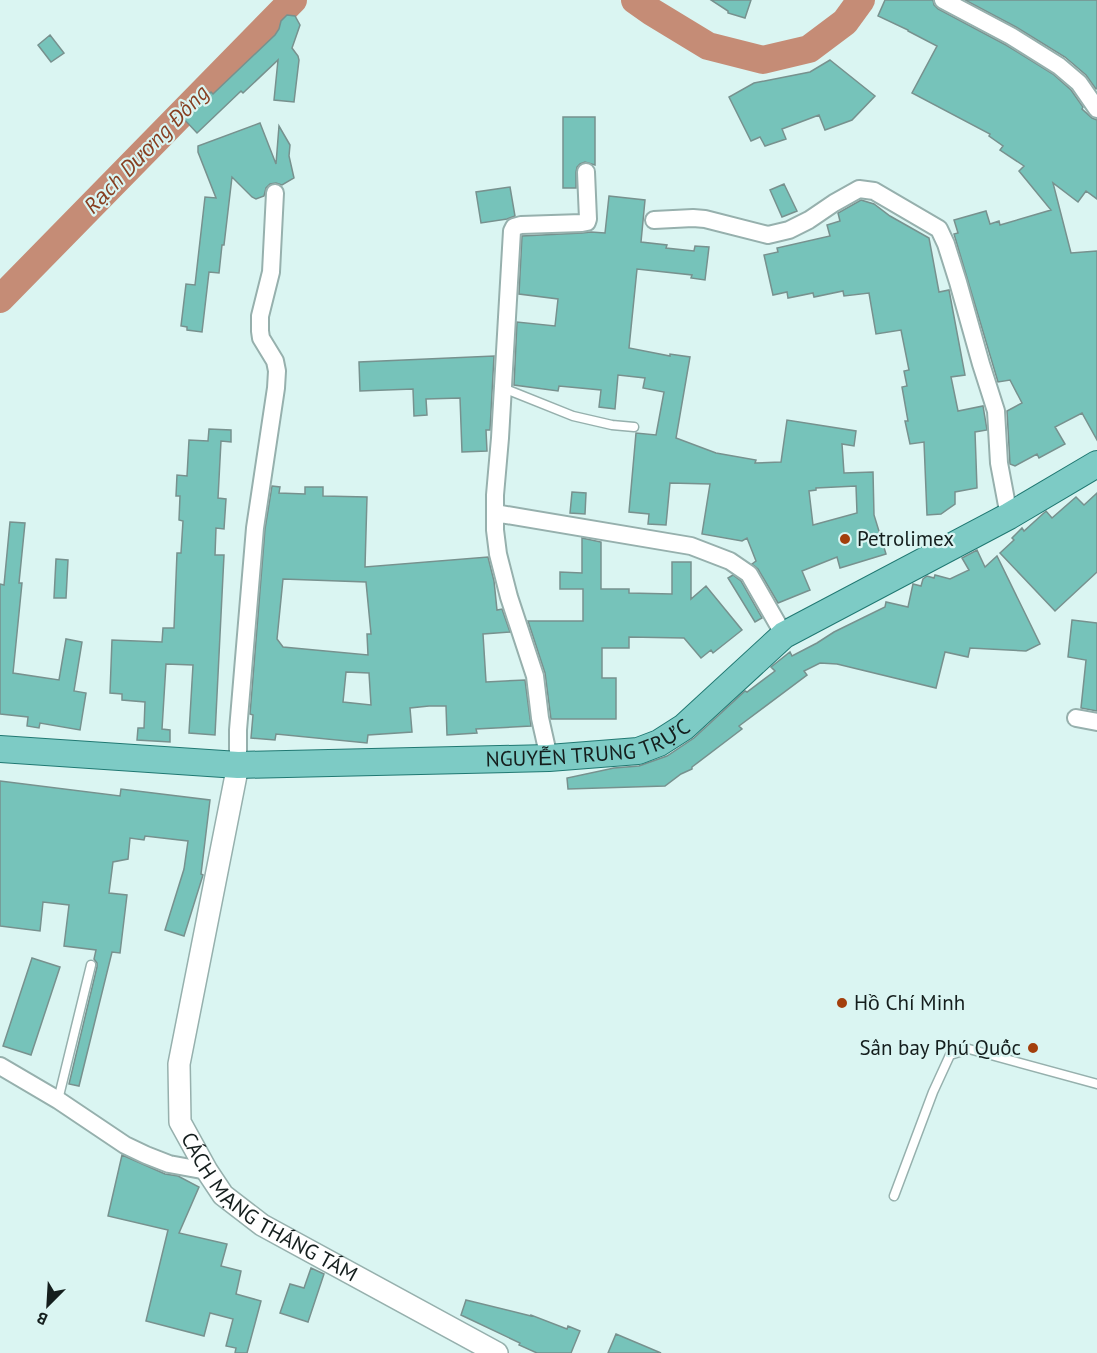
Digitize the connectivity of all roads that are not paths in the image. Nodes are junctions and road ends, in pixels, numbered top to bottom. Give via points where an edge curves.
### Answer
1 (944, 0) edge
2 (1097, 109) edge
3 (586, 172) dead end
4 (275, 193) dead end
5 (654, 220) dead end
6 (503, 388) junction
7 (634, 427) dead end
8 (1097, 464) edge
9 (495, 513) junction
10 (1009, 516) junction
11 (784, 635) junction
12 (1076, 718) dead end
13 (1097, 722) edge
14 (0, 748) edge
15 (549, 758) junction
16 (238, 765) junction
17 (91, 965) dead end
18 (0, 1066) edge
19 (1097, 1084) edge
20 (58, 1100) junction
21 (207, 1171) junction
22 (894, 1196) dead end
23 (497, 1353) edge

1 - 2 street via 1059,66 1079,82
3 - 6 street via 587,222 521,225 512,231
4 - 16 street via 271,272 260,331 275,361 276,388 255,528
5 - 10 street via 705,219 768,235 809,220 859,189 874,191 939,229 996,411 999,463
6 - 7 lane via 573,416
6 - 9 street
8 - 10 main road, NGUYỄN TRUNG TRỰC
9 - 11 street via 691,546 730,561 749,574
9 - 15 street via 498,554 535,676
10 - 11 main road, NGUYỄN TRUNG TRỰC
11 - 15 main road, NGUYỄN TRUNG TRỰC via 684,726 659,743 638,751
12 - 13 street
14 - 16 main road, NGUYỄN TRUNG TRỰC
15 - 16 main road, NGUYỄN TRUNG TRỰC
16 - 21 street, CÁCH MẠNG THÁNG TÁM via 179,1064 180,1122
17 - 20 lane
18 - 20 street
19 - 22 lane via 969,1049 950,1055
20 - 21 street via 146,1155
21 - 23 street, CÁCH MẠNG THÁNG TÁM via 223,1195 262,1225

